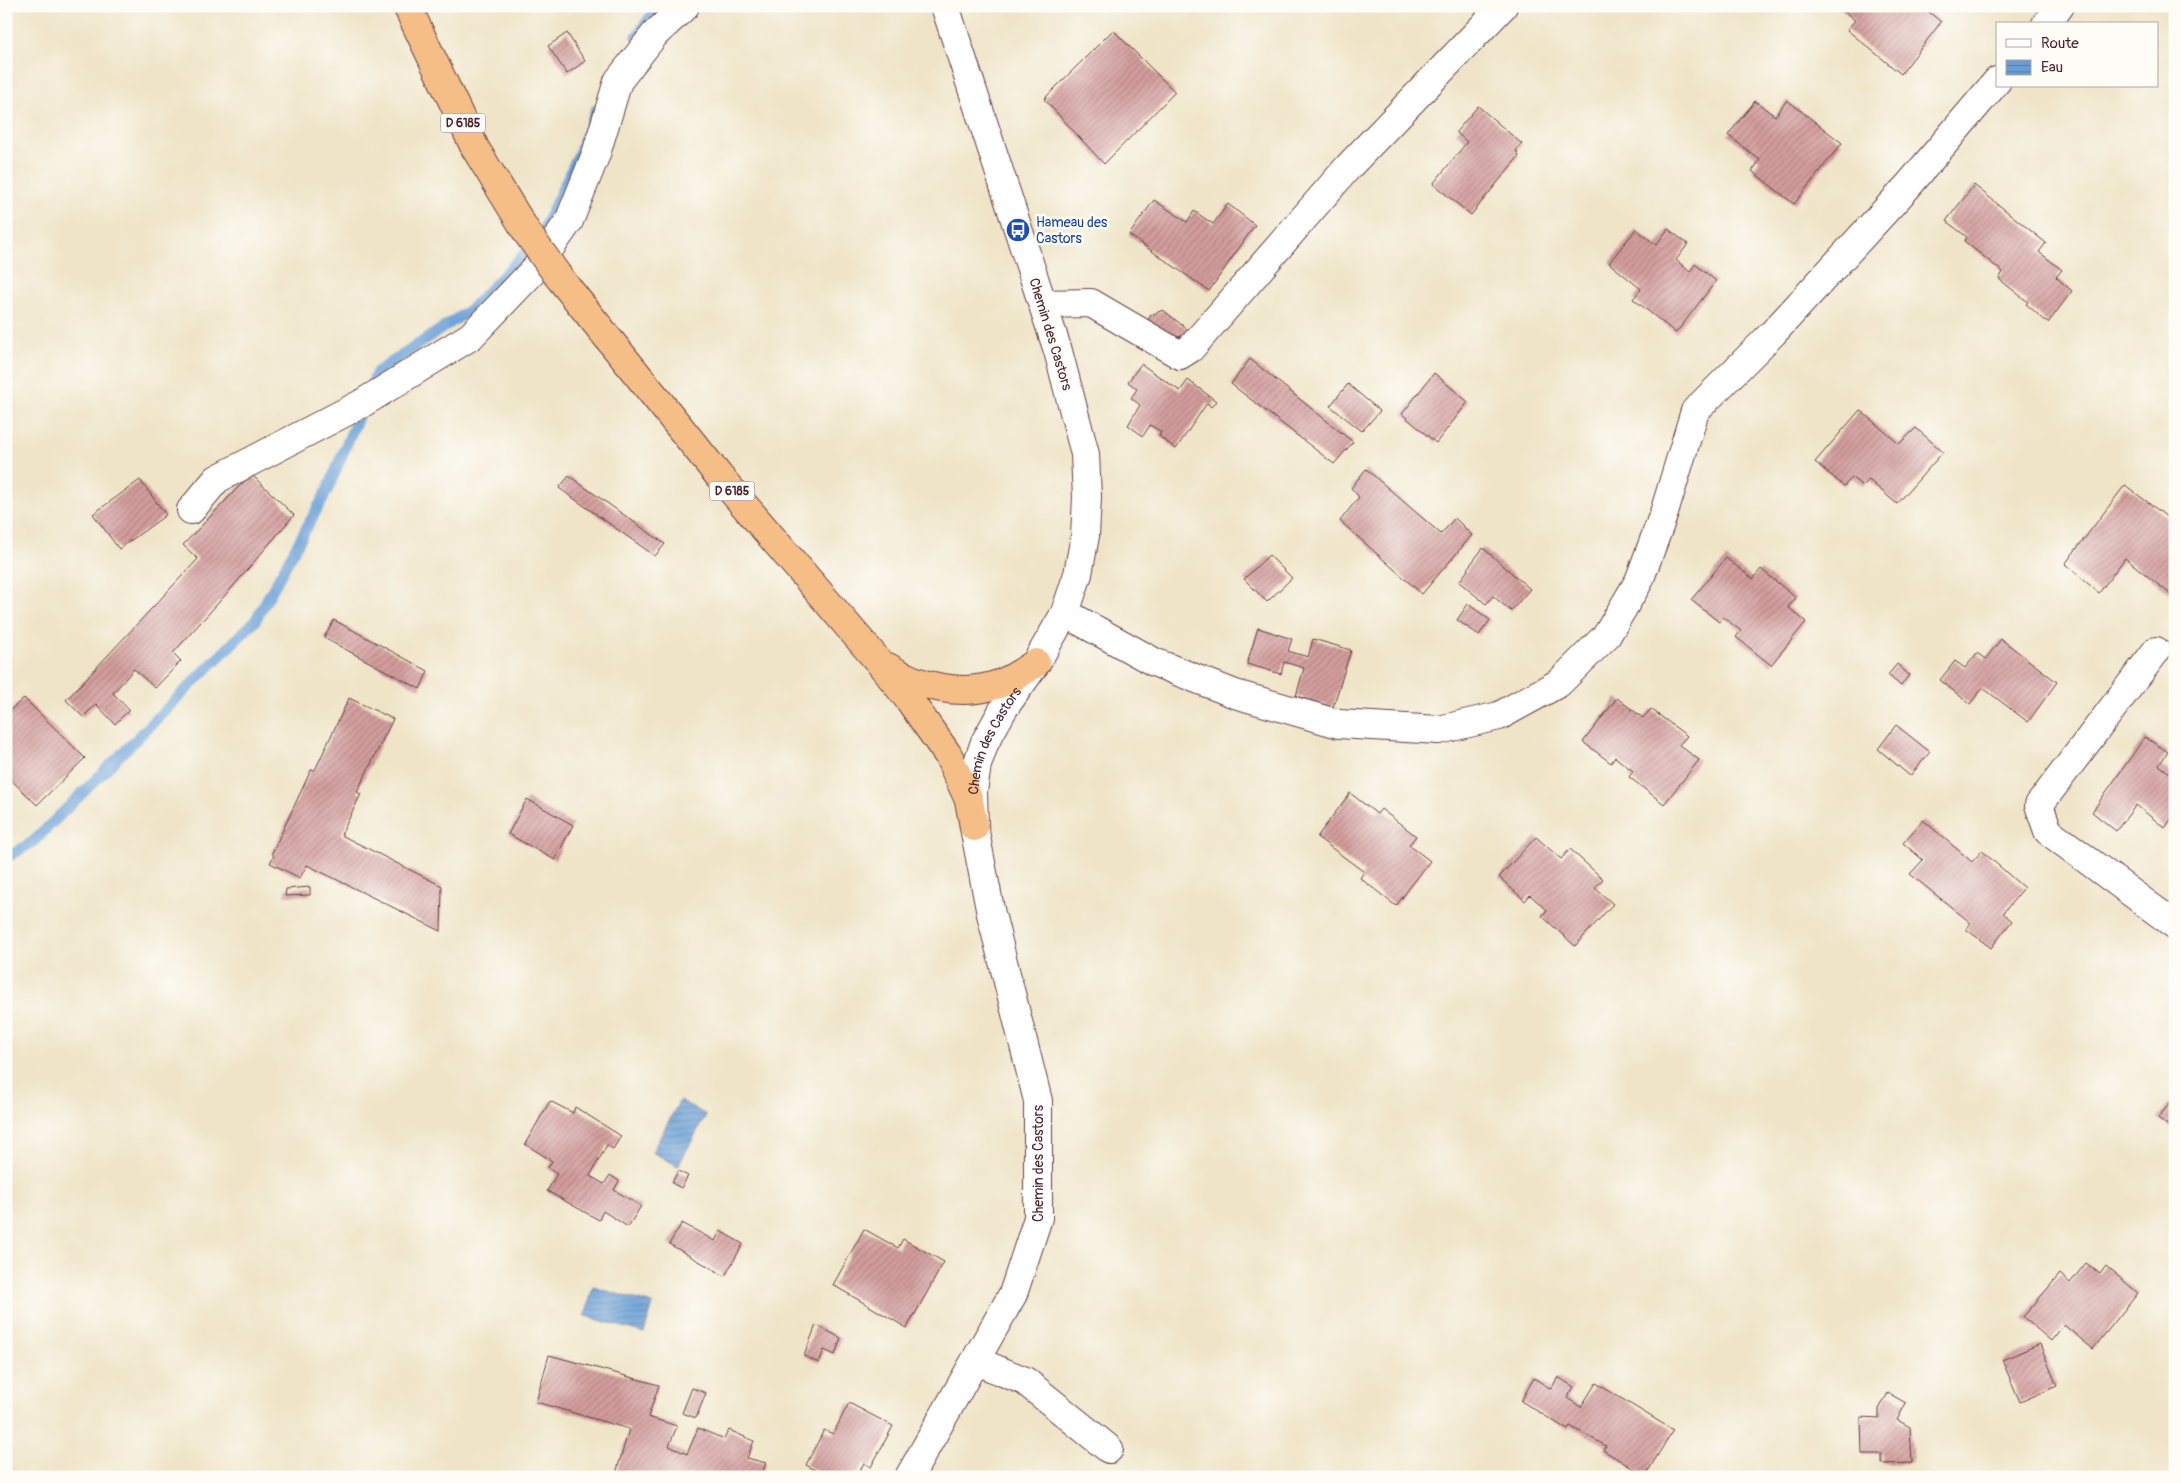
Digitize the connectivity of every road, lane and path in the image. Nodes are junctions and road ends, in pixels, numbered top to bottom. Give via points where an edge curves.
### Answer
1 (407, 6) edge
2 (685, 6) edge
3 (945, 6) edge
4 (1504, 6) edge
5 (2060, 6) edge
6 (2048, 22) edge
7 (1996, 82) edge
8 (1044, 304) junction
9 (191, 510) dead end
10 (1065, 613) junction
11 (2156, 651) dead end
12 (879, 662) junction
13 (1036, 663) junction
14 (974, 827) junction
15 (2175, 924) edge
16 (976, 1361) junction
17 (1109, 1449) dead end
18 (909, 1477) edge

1 - 12 highway, D 6185, bridge via 475,148 558,276 719,476
2 - 9 street via 655,34 618,81 596,154 569,221 536,268 471,336 361,404 217,479
3 - 8 street, Chemin des Castors
4 - 8 street via 1349,166 1191,348 1180,355 1092,303
5 - 6 street
7 - 10 street via 1908,186 1773,333 1695,411 1639,581 1606,635 1559,683 1499,716 1439,730 1338,724 1236,694 1154,662
8 - 10 street, Chemin des Castors via 1085,454 1085,536 1078,574
10 - 13 street, Chemin des Castors
11 - 15 street via 2040,805 2048,831
12 - 13 highway via 906,679 942,688 982,688 998,684
12 - 14 highway, D 6185 via 948,756 969,800
13 - 14 street, Chemin des Castors via 985,742 973,791
14 - 16 street, Chemin des Castors via 990,914 1038,1101 1038,1218 1013,1294
16 - 17 street via 1025,1381
16 - 18 street, Chemin des Castors

